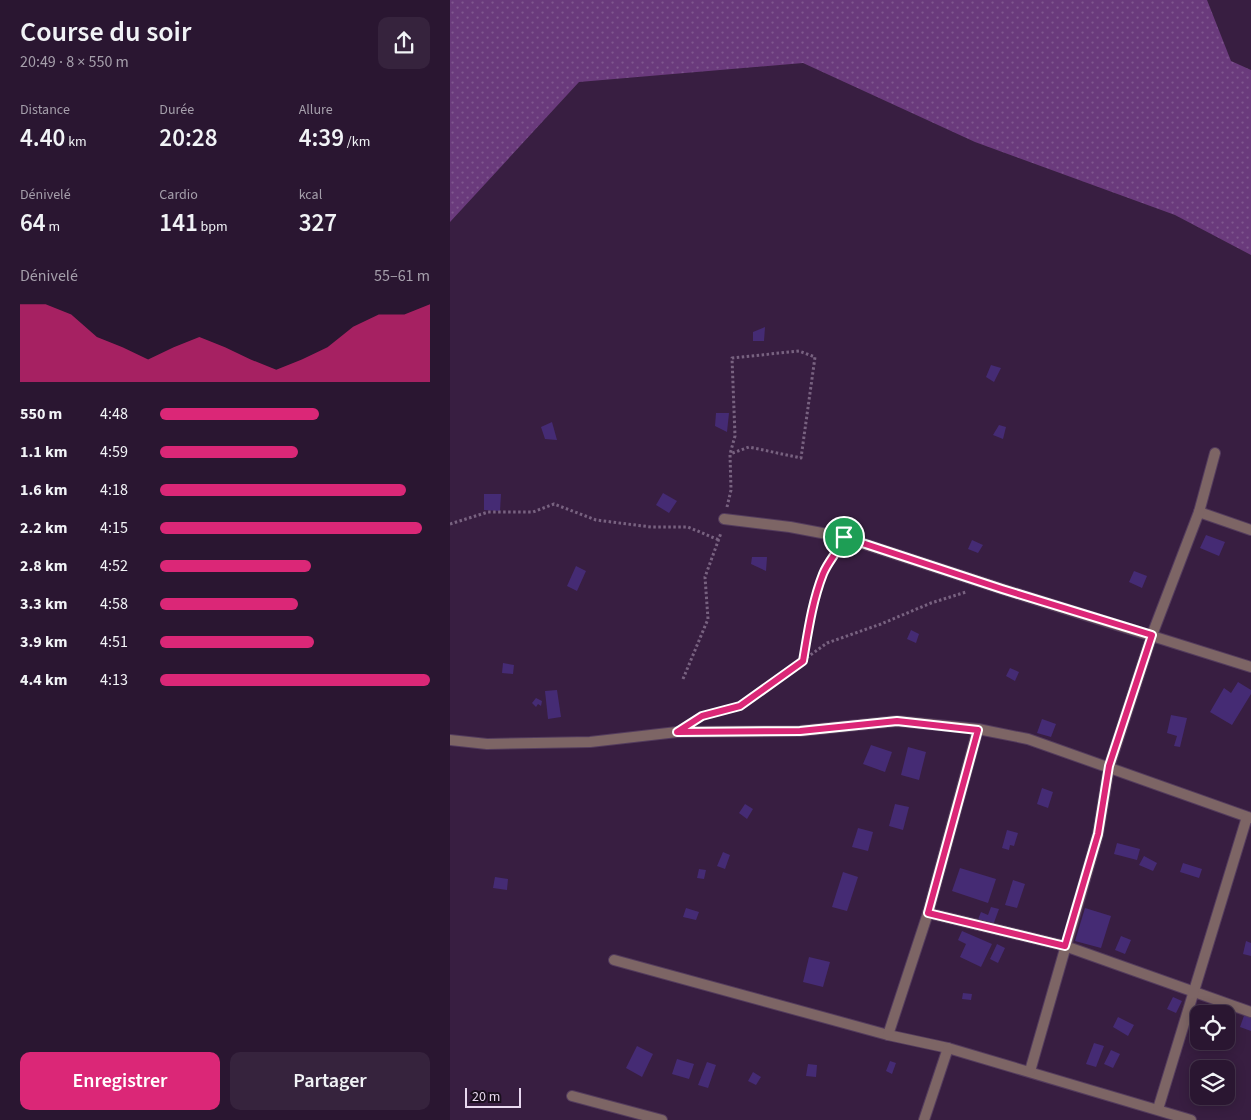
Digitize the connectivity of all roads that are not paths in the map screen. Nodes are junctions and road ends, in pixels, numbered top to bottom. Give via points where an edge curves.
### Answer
1 (1215, 453) dead end
2 (1199, 512) junction
3 (724, 519) road end
4 (1251, 530) edge
5 (1152, 635) junction
6 (1251, 667) edge
7 (978, 730) junction
8 (450, 740) edge
9 (1109, 766) junction
10 (1249, 818) edge
11 (928, 913) junction
12 (1065, 946) junction
13 (614, 960) dead end
14 (1193, 993) junction
15 (1251, 1012) edge
16 (888, 1036) junction
17 (948, 1048) junction
18 (1030, 1071) junction
19 (572, 1096) dead end
20 (1158, 1109) junction
21 (662, 1120) edge
22 (924, 1120) edge
23 (1191, 1120) edge

1 - 2 street
2 - 4 street
2 - 5 street
3 - 5 street via 844,537
5 - 6 street
5 - 9 street
7 - 8 street via 897,721 800,731 677,732 590,742 487,744
7 - 9 street via 1028,739
7 - 11 street
9 - 10 street
9 - 12 street via 1098,834
10 - 14 street
11 - 12 street
11 - 16 street
12 - 14 street
12 - 18 street
13 - 16 street
14 - 15 street
14 - 20 street
16 - 17 street
17 - 18 street
17 - 22 street
18 - 20 street
19 - 21 street
20 - 23 street

